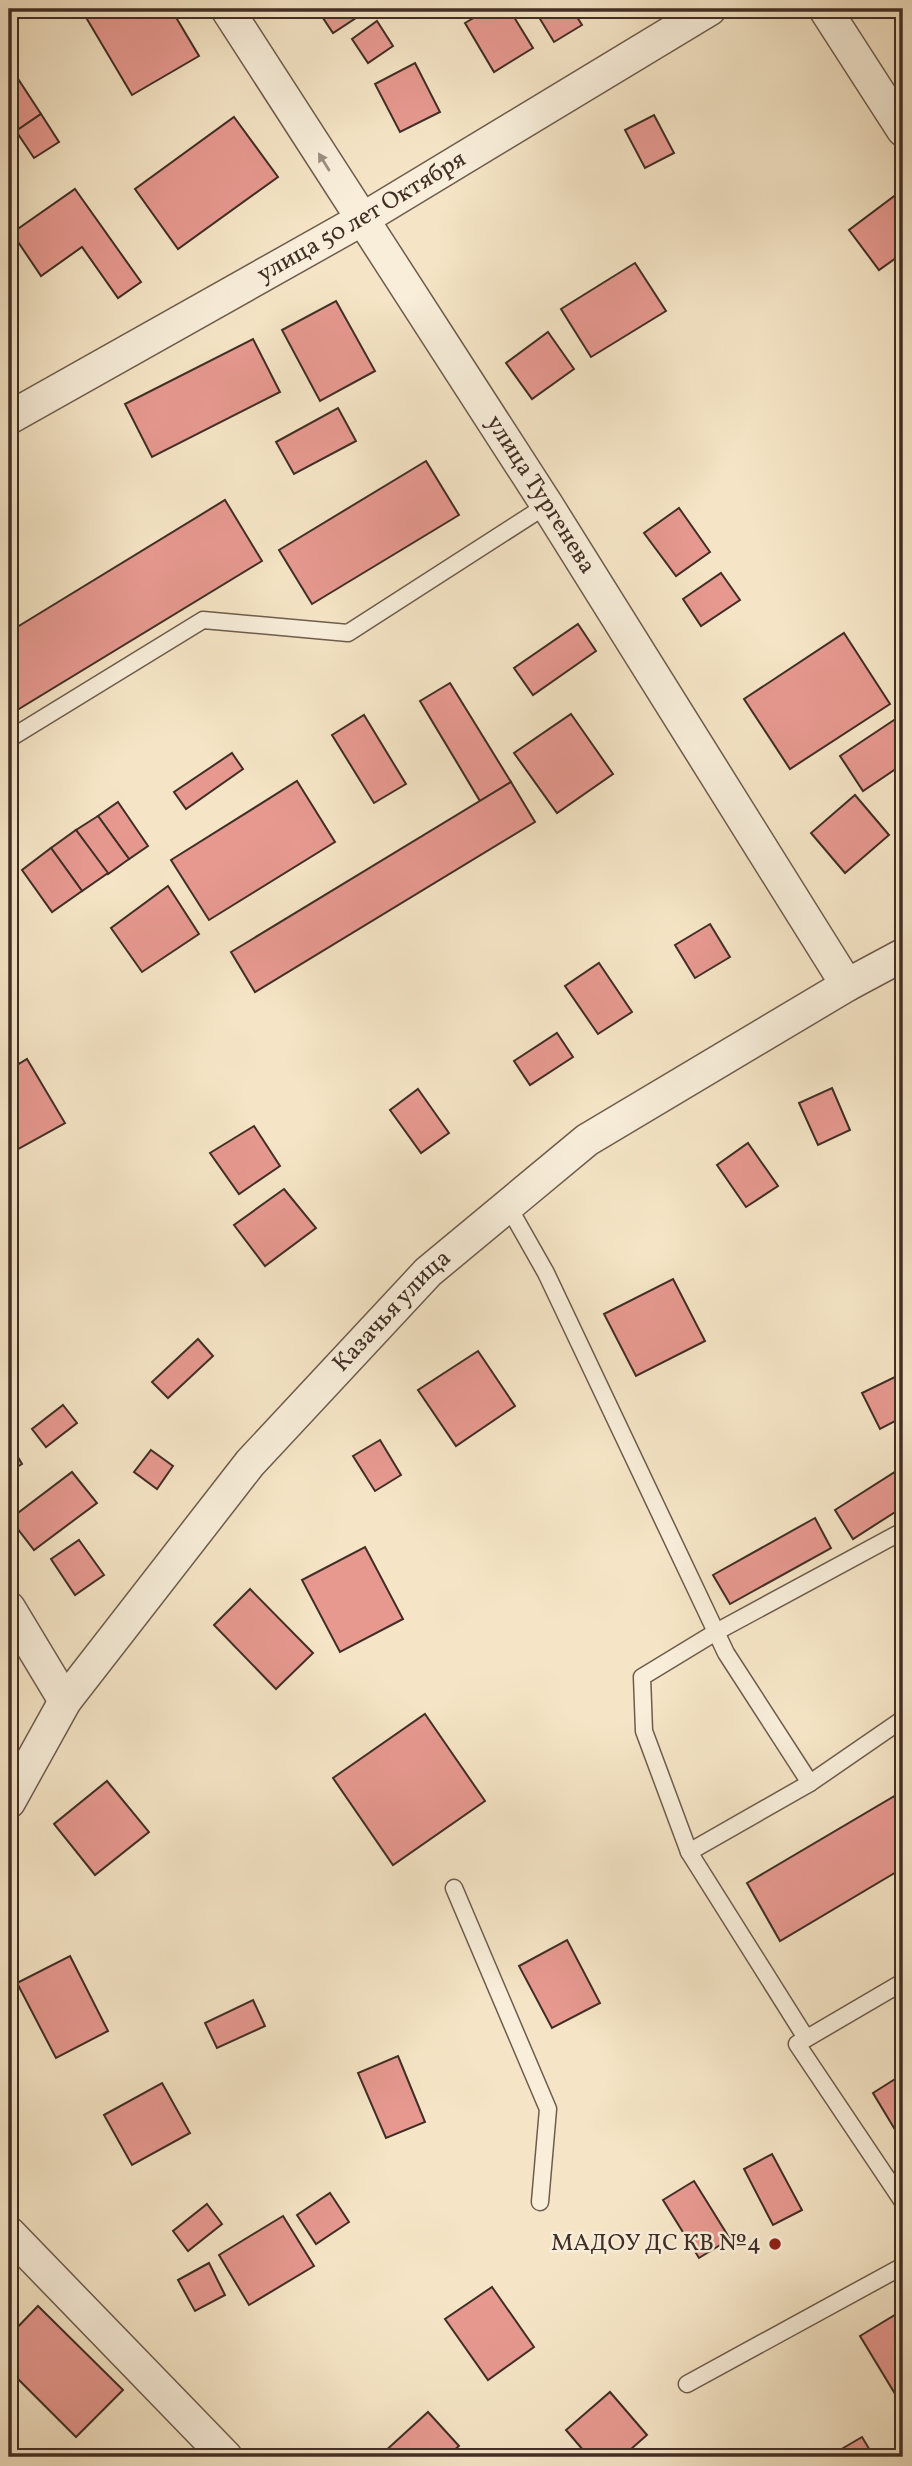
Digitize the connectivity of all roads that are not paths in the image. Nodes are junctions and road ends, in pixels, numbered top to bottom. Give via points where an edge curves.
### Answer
1 (227, 9) edge
2 (710, 9) edge
3 (825, 9) edge
4 (903, 130) edge
5 (361, 220) junction
6 (9, 418) edge
7 (547, 505) junction
8 (9, 739) edge
9 (903, 956) edge
10 (847, 985) junction
11 (508, 1206) junction
12 (903, 1531) edge
13 (9, 1608) edge
14 (716, 1632) junction
15 (65, 1701) junction
16 (903, 1719) edge
17 (810, 1783) junction
18 (9, 1802) edge
19 (690, 1852) junction
20 (454, 1888) dead end
21 (903, 1982) edge
22 (806, 2038) junction
23 (540, 2202) dead end
24 (903, 2203) edge
25 (9, 2233) edge
26 (903, 2266) edge
27 (687, 2384) dead end
28 (226, 2457) edge

5 -> 1 street, улица Тургенева
2 - 5 street, улица 50 лет Октября
3 - 4 street
5 - 6 street, улица 50 лет Октября
5 - 7 street, улица Тургенева
7 - 8 lane via 348,633 203,620
7 - 10 street, улица Тургенева
9 - 10 street, Казачья улица
10 - 11 street, Казачья улица via 587,1140
11 - 14 lane via 545,1273
11 - 15 street, Казачья улица via 428,1272 250,1463
12 - 14 lane
13 - 15 street
14 - 17 lane
14 - 19 lane via 642,1677 644,1731
15 - 18 street, Казачья улица
16 - 17 lane
17 - 19 lane
19 - 22 lane
20 - 23 lane via 548,2109
21 - 22 lane
22 - 24 lane via 797,2044
25 - 28 street
26 - 27 lane

